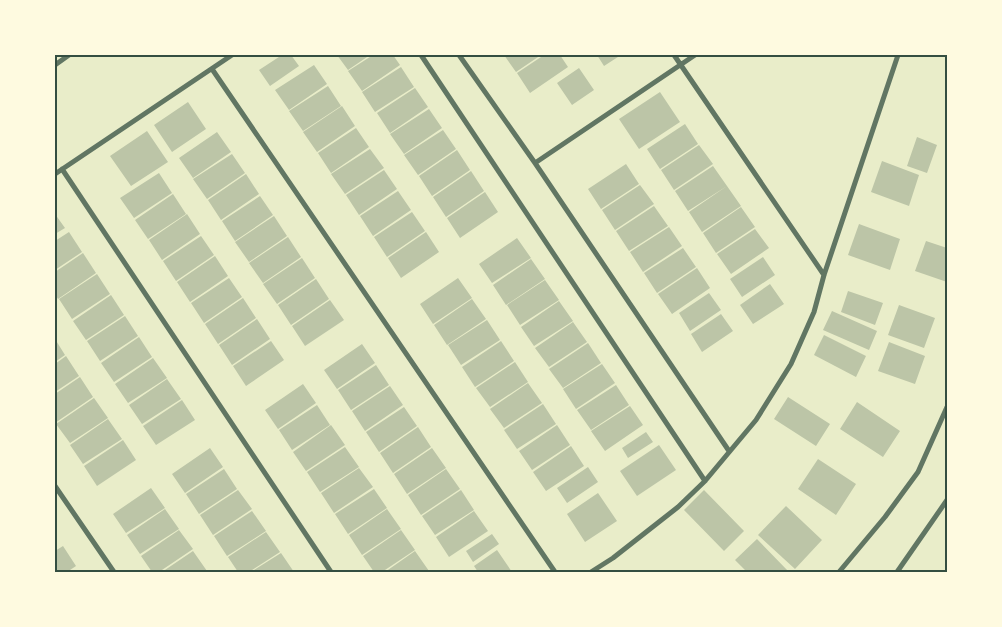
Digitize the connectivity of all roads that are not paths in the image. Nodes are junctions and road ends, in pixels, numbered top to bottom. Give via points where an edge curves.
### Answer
1 (69, 55) edge
2 (232, 55) edge
3 (421, 55) edge
4 (459, 55) edge
5 (674, 55) edge
6 (695, 55) edge
7 (898, 55) edge
8 (55, 65) edge
9 (681, 65) junction
10 (212, 69) junction
11 (535, 163) junction
12 (62, 169) junction
13 (55, 174) edge
14 (824, 275) junction
15 (947, 408) edge
16 (729, 451) junction
17 (705, 481) junction
18 (55, 486) edge
19 (947, 500) edge
20 (114, 572) edge
21 (331, 572) edge
22 (555, 572) edge
23 (591, 572) edge
24 (839, 572) edge
25 (897, 572) edge

1 - 8 street
2 - 10 street
3 - 17 street
4 - 11 street
5 - 9 street
6 - 9 street
7 - 14 street
9 - 11 street
9 - 14 street
10 - 12 street
10 - 22 street
11 - 16 street
12 - 13 street
12 - 21 street
14 - 16 street via 814,312 791,364 756,420
15 - 24 street via 918,472
16 - 17 street
17 - 23 street via 678,507
18 - 20 street
19 - 25 street

